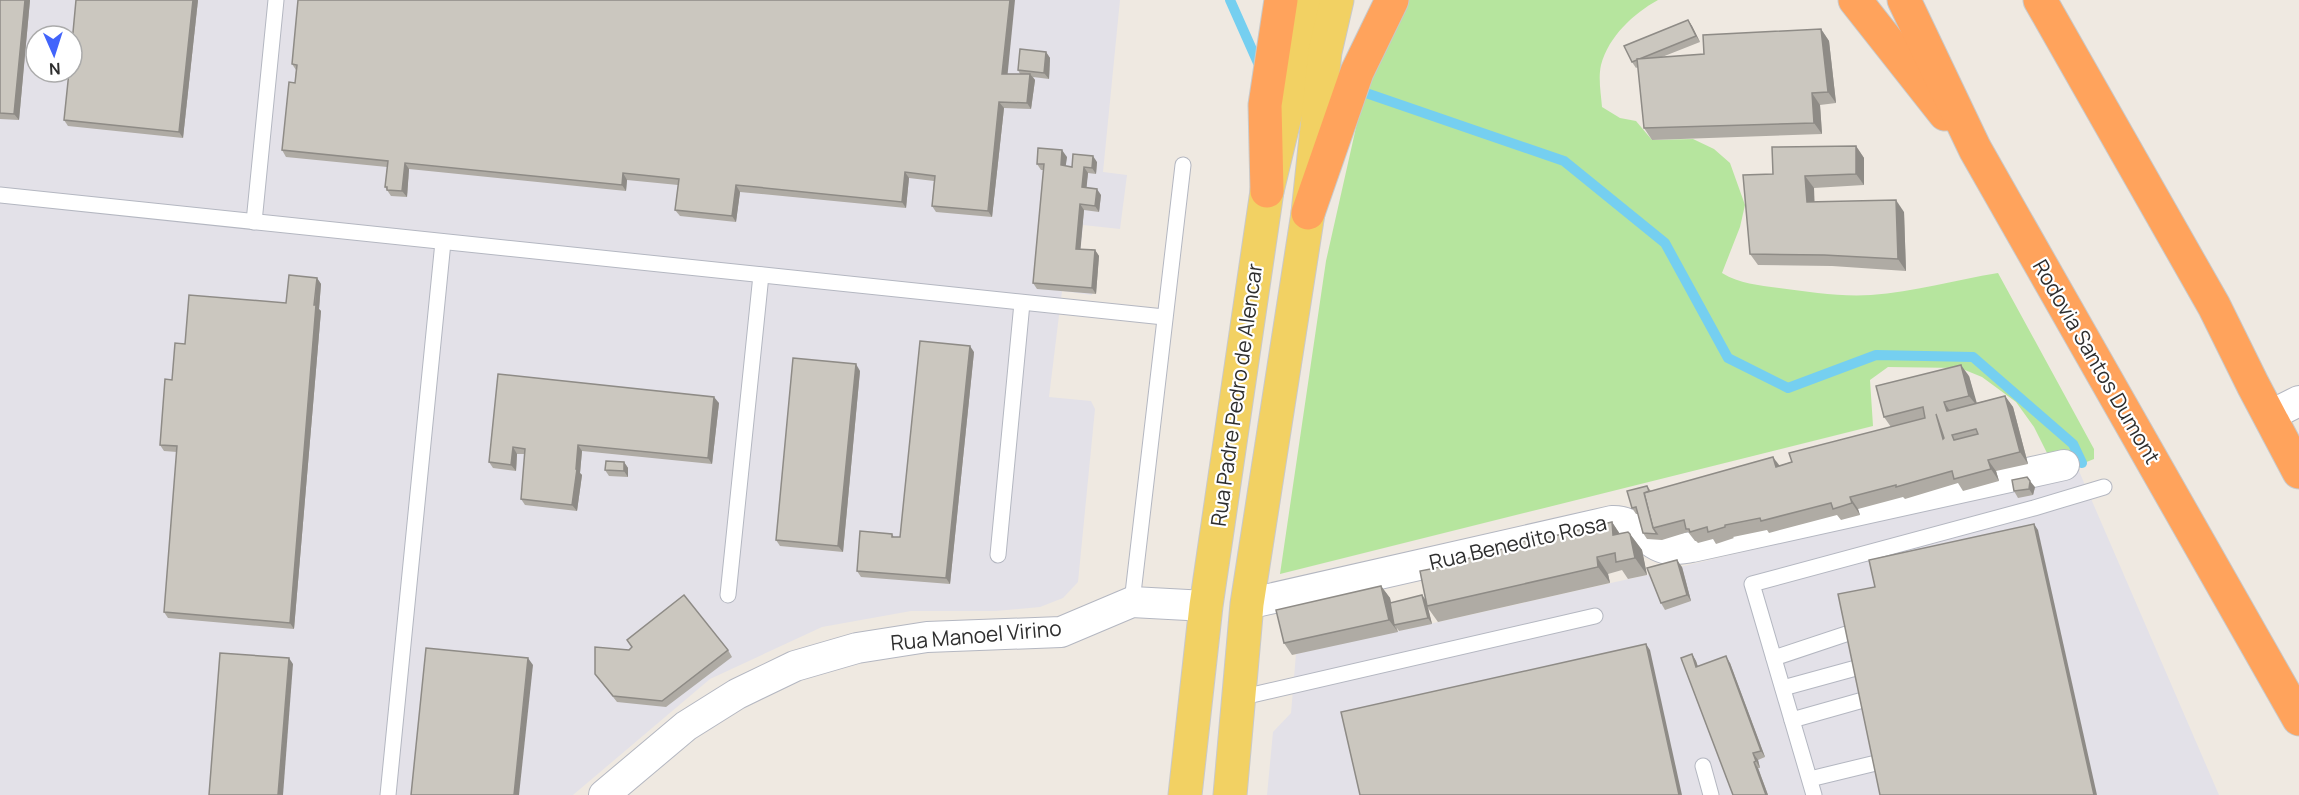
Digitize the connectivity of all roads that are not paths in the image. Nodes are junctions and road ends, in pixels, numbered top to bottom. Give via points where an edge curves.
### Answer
1 (276, 0) edge
2 (1281, 0) edge
3 (1313, 0) edge
4 (1337, 0) edge
5 (1392, 0) edge
6 (1855, 0) edge
7 (1904, 0) edge
8 (2040, 0) edge
9 (1975, 149) junction
10 (1183, 165) dead end
11 (1267, 191) junction
12 (0, 195) edge
13 (1308, 213) junction
14 (254, 222) junction
15 (443, 242) junction
16 (761, 275) junction
17 (1022, 303) junction
18 (1164, 317) junction
19 (2299, 401) edge
20 (2269, 416) junction
21 (2064, 465) dead end
22 (2299, 472) edge
23 (2104, 488) dead end
24 (998, 555) dead end
25 (728, 596) dead end
26 (1132, 602) junction
27 (1247, 604) junction
28 (1206, 606) junction
29 (1595, 616) dead end
30 (1849, 633) edge
31 (1773, 658) junction
32 (1856, 668) edge
33 (1783, 688) junction
34 (1239, 698) junction
35 (1863, 700) edge
36 (2299, 718) edge
37 (1792, 720) junction
38 (1876, 763) edge
39 (1703, 766) dead end
40 (1810, 779) junction
41 (388, 795) edge
42 (604, 795) edge
43 (1185, 795) edge
44 (1230, 795) edge
45 (1711, 795) edge
46 (1814, 795) edge

1 - 14 lane
2 - 11 highway via 1265,105
3 - 11 main road, Rua Padre Pedro de Alencar
4 - 13 main road, Rua Padre Pedro de Alencar via 1325,52
5 - 13 highway via 1357,72
6 - 9 highway
7 - 9 highway, Rodovia Santos Dumont
8 - 20 highway via 2214,306
9 - 36 highway, Rodovia Santos Dumont
10 - 18 lane
11 - 28 main road, Rua Padre Pedro de Alencar
12 - 14 lane
13 - 27 main road, Rua Padre Pedro de Alencar
14 - 15 lane
15 - 16 lane
15 - 41 lane
16 - 17 lane
16 - 25 lane
17 - 18 lane
17 - 24 lane
18 - 26 lane
19 - 20 street
20 - 22 highway
21 - 27 street, Rua Benedito Rosa via 1692,547 1668,549 1634,526 1612,521
23 - 31 lane via 1752,584
26 - 28 street, Rua Manoel Virino
26 - 42 street, Rua Manoel Virino via 1061,632 927,637 857,648 795,666 737,693 686,726
27 - 34 main road, Rua Padre Pedro de Alencar
28 - 43 main road, Rua Padre Pedro de Alencar
29 - 34 lane
30 - 31 lane
31 - 33 lane
32 - 33 lane
33 - 37 lane
34 - 44 main road, Rua Padre Pedro de Alencar
35 - 37 lane
37 - 40 lane
38 - 40 lane
39 - 45 lane
40 - 46 lane

